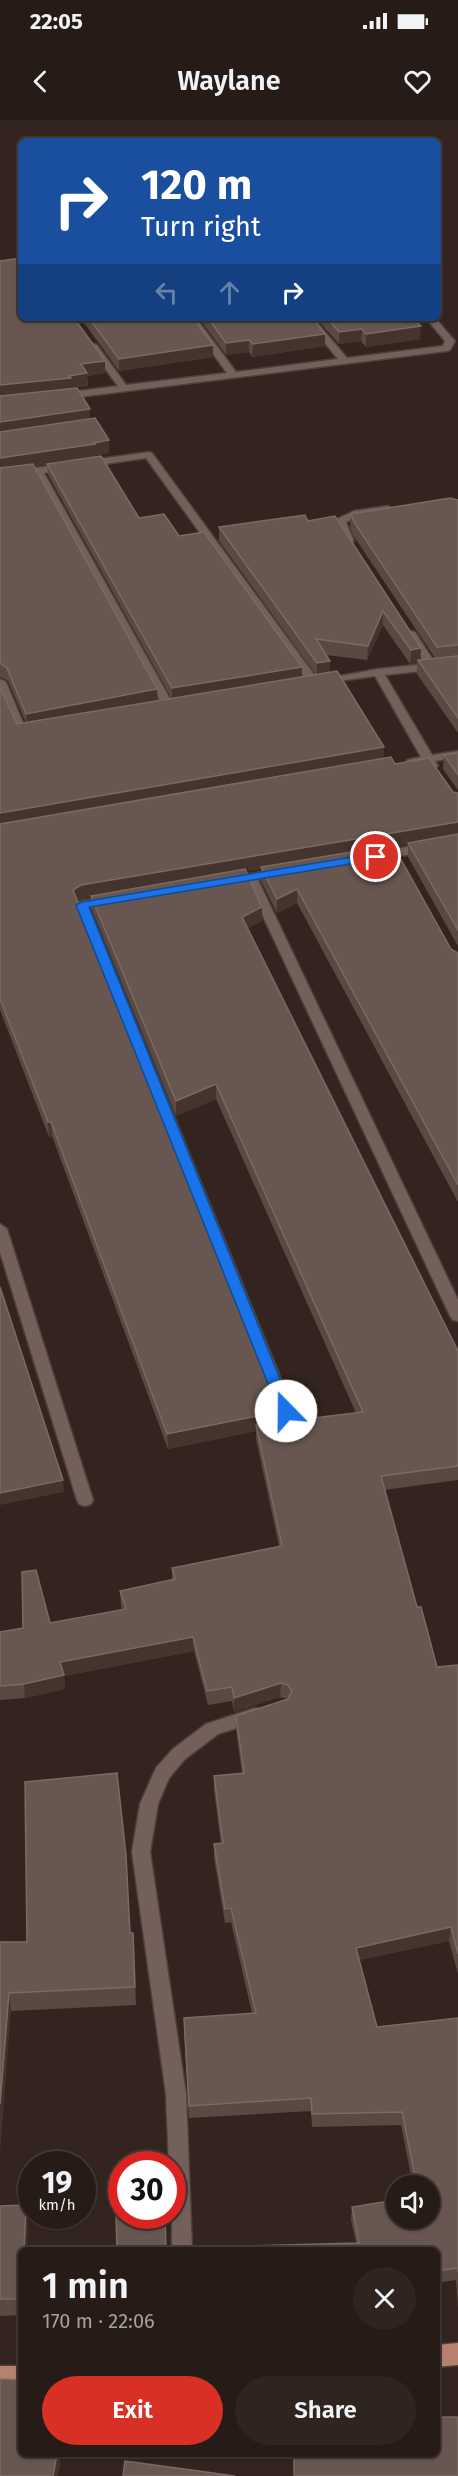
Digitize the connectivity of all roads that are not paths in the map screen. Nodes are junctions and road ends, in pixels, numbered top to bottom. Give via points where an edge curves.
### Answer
1 (193, 321) edge
2 (311, 321) edge
3 (433, 321) edge
4 (87, 336) edge
5 (345, 361) junction
6 (234, 376) junction
7 (125, 390) junction
8 (48, 398) edge
9 (39, 471) junction
10 (0, 476) edge
11 (404, 507) edge
12 (358, 554) edge
13 (401, 620) edge
14 (458, 664) edge
15 (432, 667) junction
16 (378, 672) junction
17 (0, 682) edge
18 (168, 706) edge
19 (45, 730) edge
20 (458, 754) edge
21 (427, 759) junction
22 (404, 763) edge
23 (439, 776) edge
24 (458, 842) edge
25 (363, 859) edge
26 (296, 870) edge
27 (251, 878) junction
28 (217, 883) edge
29 (127, 898) edge
30 (0, 1229) edge
31 (458, 1316) edge
32 (286, 1411) dead end
33 (84, 1500) dead end
34 (271, 1710) edge
35 (182, 2247) edge
36 (458, 2354) edge
37 (440, 2356) edge
38 (0, 2377) edge
39 (18, 2377) edge

1 - 6 street
2 - 5 street
3 - 5 street via 450,341 447,348
4 - 7 street
5 - 6 street
6 - 7 street
7 - 8 street
9 - 10 street
9 - 16 street via 149,455 309,684
9 - 18 street
11 - 12 street via 358,513 341,521
13 - 15 street
14 - 15 street
15 - 16 street
16 - 21 street
17 - 19 street via 22,734
20 - 21 street
21 - 22 street
21 - 23 street
24 - 25 street via 400,858
26 - 27 street
27 - 28 street
27 - 31 street
29 - 32 street via 82,905
30 - 33 street
34 - 35 street via 212,1730 179,1754 162,1773 149,1804 141,1852 176,2094
36 - 37 main road
38 - 39 main road

